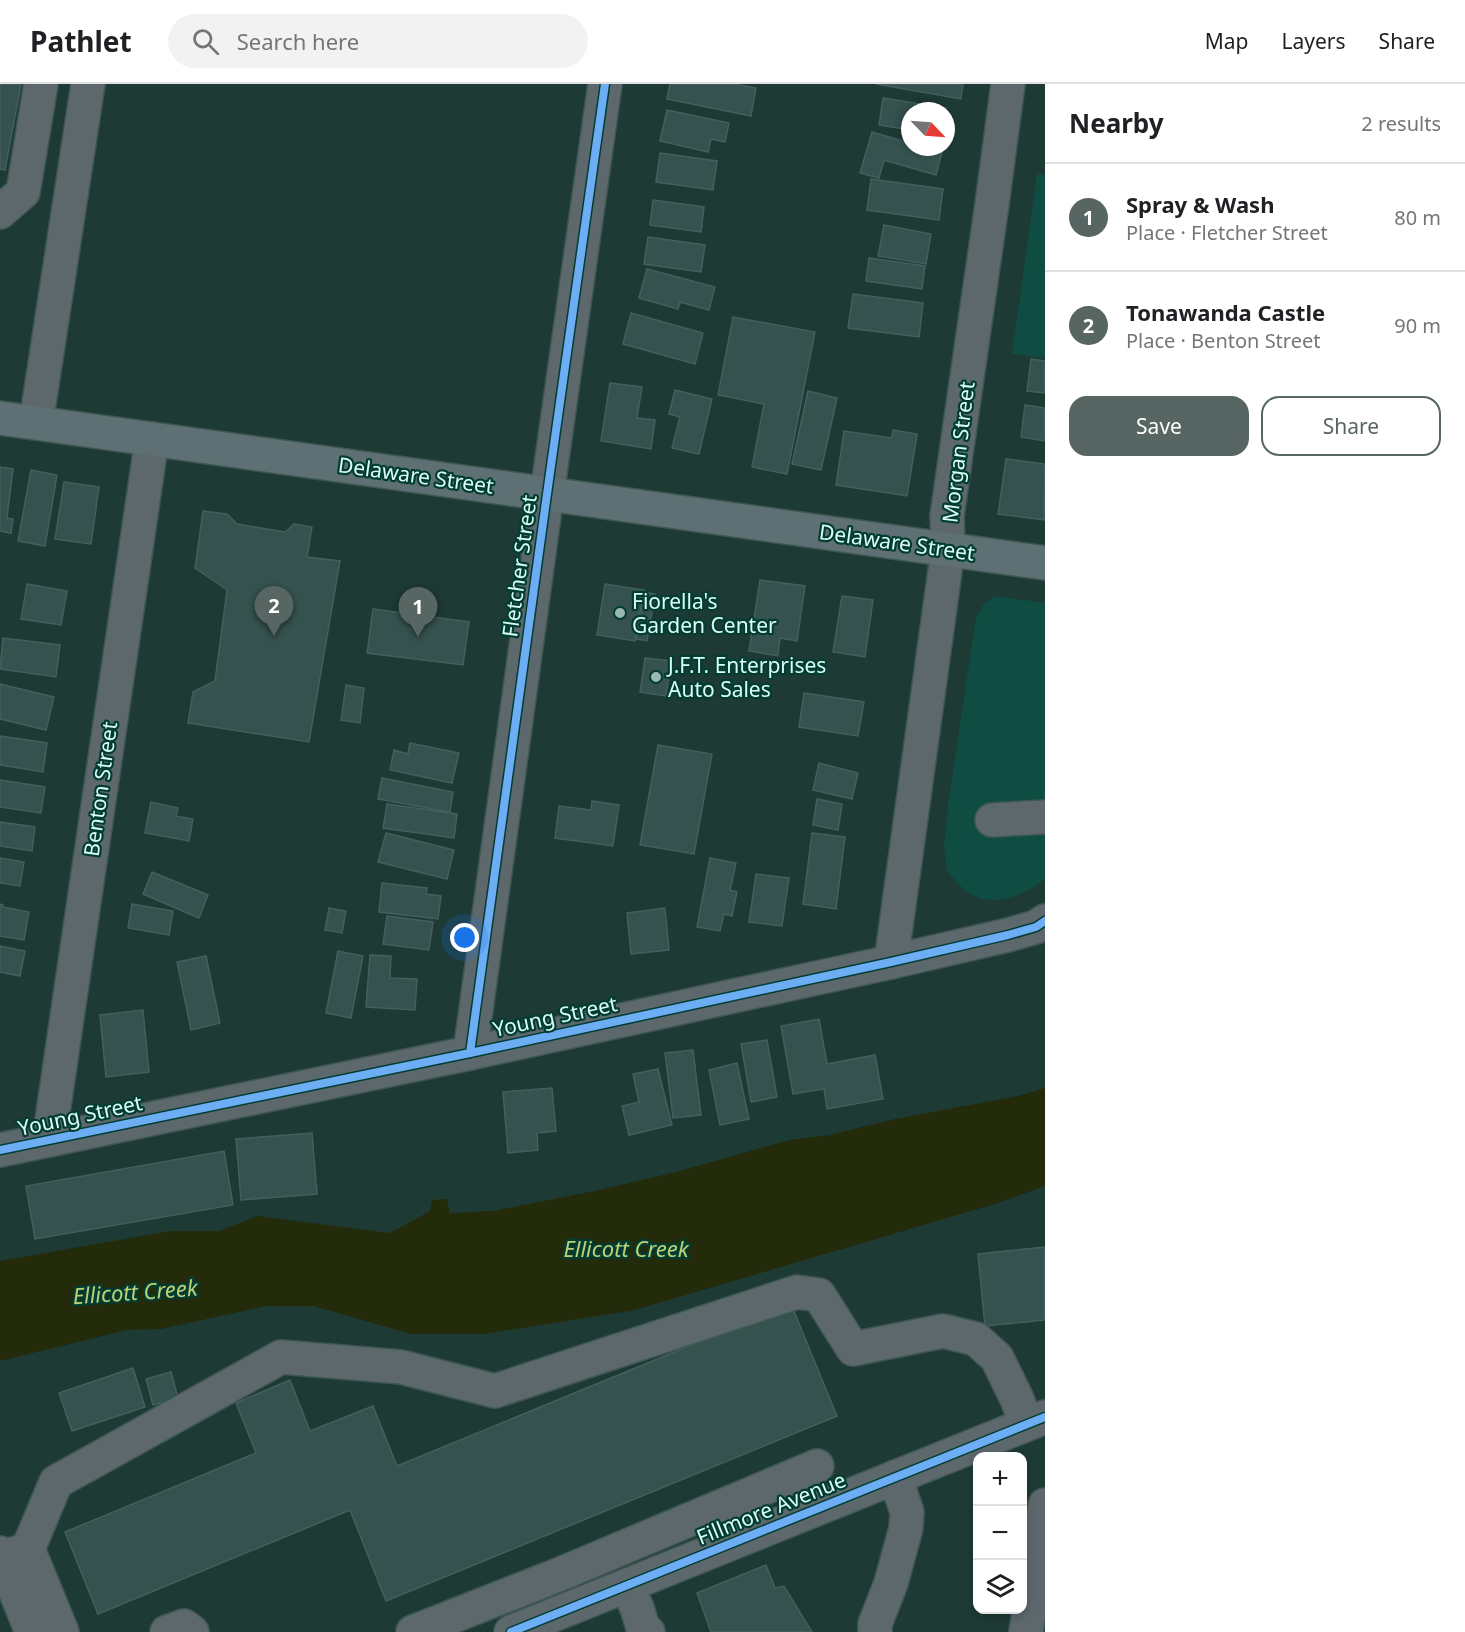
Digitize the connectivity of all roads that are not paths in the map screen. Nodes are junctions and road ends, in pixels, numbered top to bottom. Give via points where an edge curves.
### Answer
1 (42, 84) edge
2 (88, 84) edge
3 (605, 84) edge
4 (1008, 84) edge
5 (0, 212) edge
6 (0, 418) edge
7 (36, 423) junction
8 (152, 439) junction
9 (547, 494) junction
10 (948, 549) junction
11 (1045, 563) edge
12 (1045, 817) edge
13 (992, 820) dead end
14 (1045, 921) edge
15 (891, 962) junction
16 (470, 1053) junction
17 (49, 1140) junction
18 (0, 1150) edge
19 (1036, 1421) edge
20 (817, 1466) dead end
21 (895, 1477) junction
22 (1045, 1505) edge
23 (10, 1553) edge
24 (627, 1586) junction
25 (18, 1619) edge
26 (62, 1632) edge
27 (167, 1632) edge
28 (192, 1632) edge
29 (413, 1632) edge
30 (511, 1632) edge
31 (648, 1632) edge
32 (875, 1632) edge
33 (1026, 1632) edge

1 - 5 street via 23,192
2 - 7 street
3 - 9 street, Fletcher Street
4 - 10 street, Morgan Street via 947,516
6 - 7 main road, Delaware Street
7 - 8 main road, Delaware Street
8 - 9 main road, Delaware Street
8 - 17 street, Benton Street
9 - 10 main road, Delaware Street
9 - 16 street, Fletcher Street
10 - 11 main road, Delaware Street
10 - 15 street, Morgan Street
12 - 13 street
14 - 15 street, Young Street via 1008,935
15 - 16 street, Young Street
16 - 17 street, Young Street
17 - 18 street, Young Street
19 - 21 street, Fillmore Avenue
19 - 23 street via 1017,1399 997,1358 976,1340 943,1331 853,1349 819,1295 797,1292 495,1391 401,1367 281,1357 56,1482
20 - 29 street
21 - 24 street, Fillmore Avenue
21 - 32 street via 907,1512 906,1528
22 - 33 street
23 - 25 street
23 - 26 street
24 - 30 street, Fillmore Avenue
24 - 31 street
27 - 28 street via 184,1626

